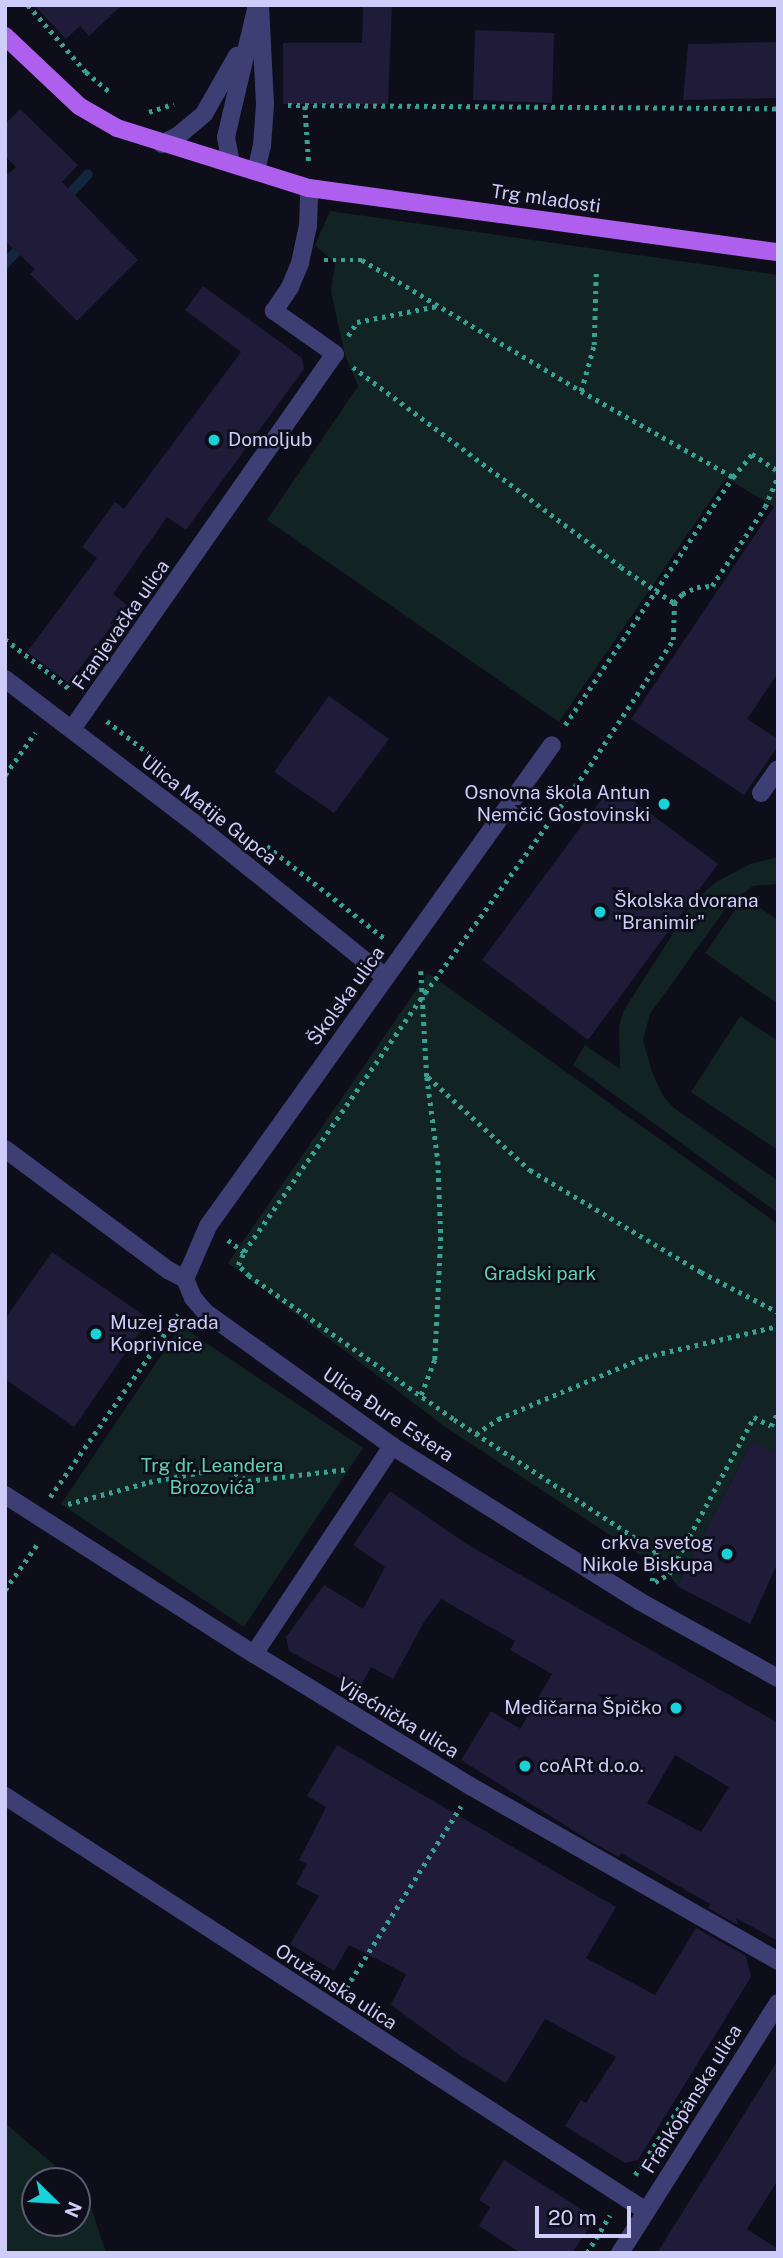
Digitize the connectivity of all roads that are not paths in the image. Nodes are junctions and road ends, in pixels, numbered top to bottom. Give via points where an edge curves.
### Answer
1 (258, 5) edge
2 (5, 36) edge
3 (247, 38) junction
4 (162, 144) junction
5 (230, 163) junction
6 (256, 171) junction
7 (309, 188) junction
8 (778, 252) edge
9 (5, 679) edge
10 (72, 729) junction
11 (552, 745) road end
12 (778, 769) edge
13 (761, 793) dead end
14 (385, 977) junction
15 (5, 1149) edge
16 (185, 1279) junction
17 (392, 1446) junction
18 (5, 1495) edge
19 (254, 1654) junction
20 (778, 1678) edge
21 (5, 1796) edge
22 (778, 1961) edge
23 (778, 2003) edge
24 (646, 2211) junction
25 (620, 2253) edge

1 - 3 street
1 - 6 street via 265,104
2 - 4 main road, Trg mladosti via 96,117
3 - 4 street via 214,99 192,126
3 - 5 street via 226,137
4 - 5 main road, Trg mladosti
5 - 6 main road, Trg mladosti
6 - 7 main road, Trg mladosti
7 - 8 main road, Trg mladosti
7 - 10 street, Franjevačka ulica via 308,226 300,263 274,312 335,354
9 - 10 street, Ulica Matije Gupca
10 - 14 street, Ulica Matije Gupca
11 - 14 street, Školska ulica
12 - 13 street
14 - 16 street, Školska ulica via 208,1226
15 - 16 street, Ulica Đure Estera
16 - 17 street, Ulica Đure Estera via 205,1312
17 - 19 street
17 - 20 street, Ulica Đure Estera via 639,1601
18 - 19 street, Vijećnička ulica via 56,1514
19 - 22 street, Vijećnička ulica via 472,1787
21 - 24 street, Oružanska ulica
23 - 24 street, Frankopanska ulica
24 - 25 street, Frankopanska ulica

